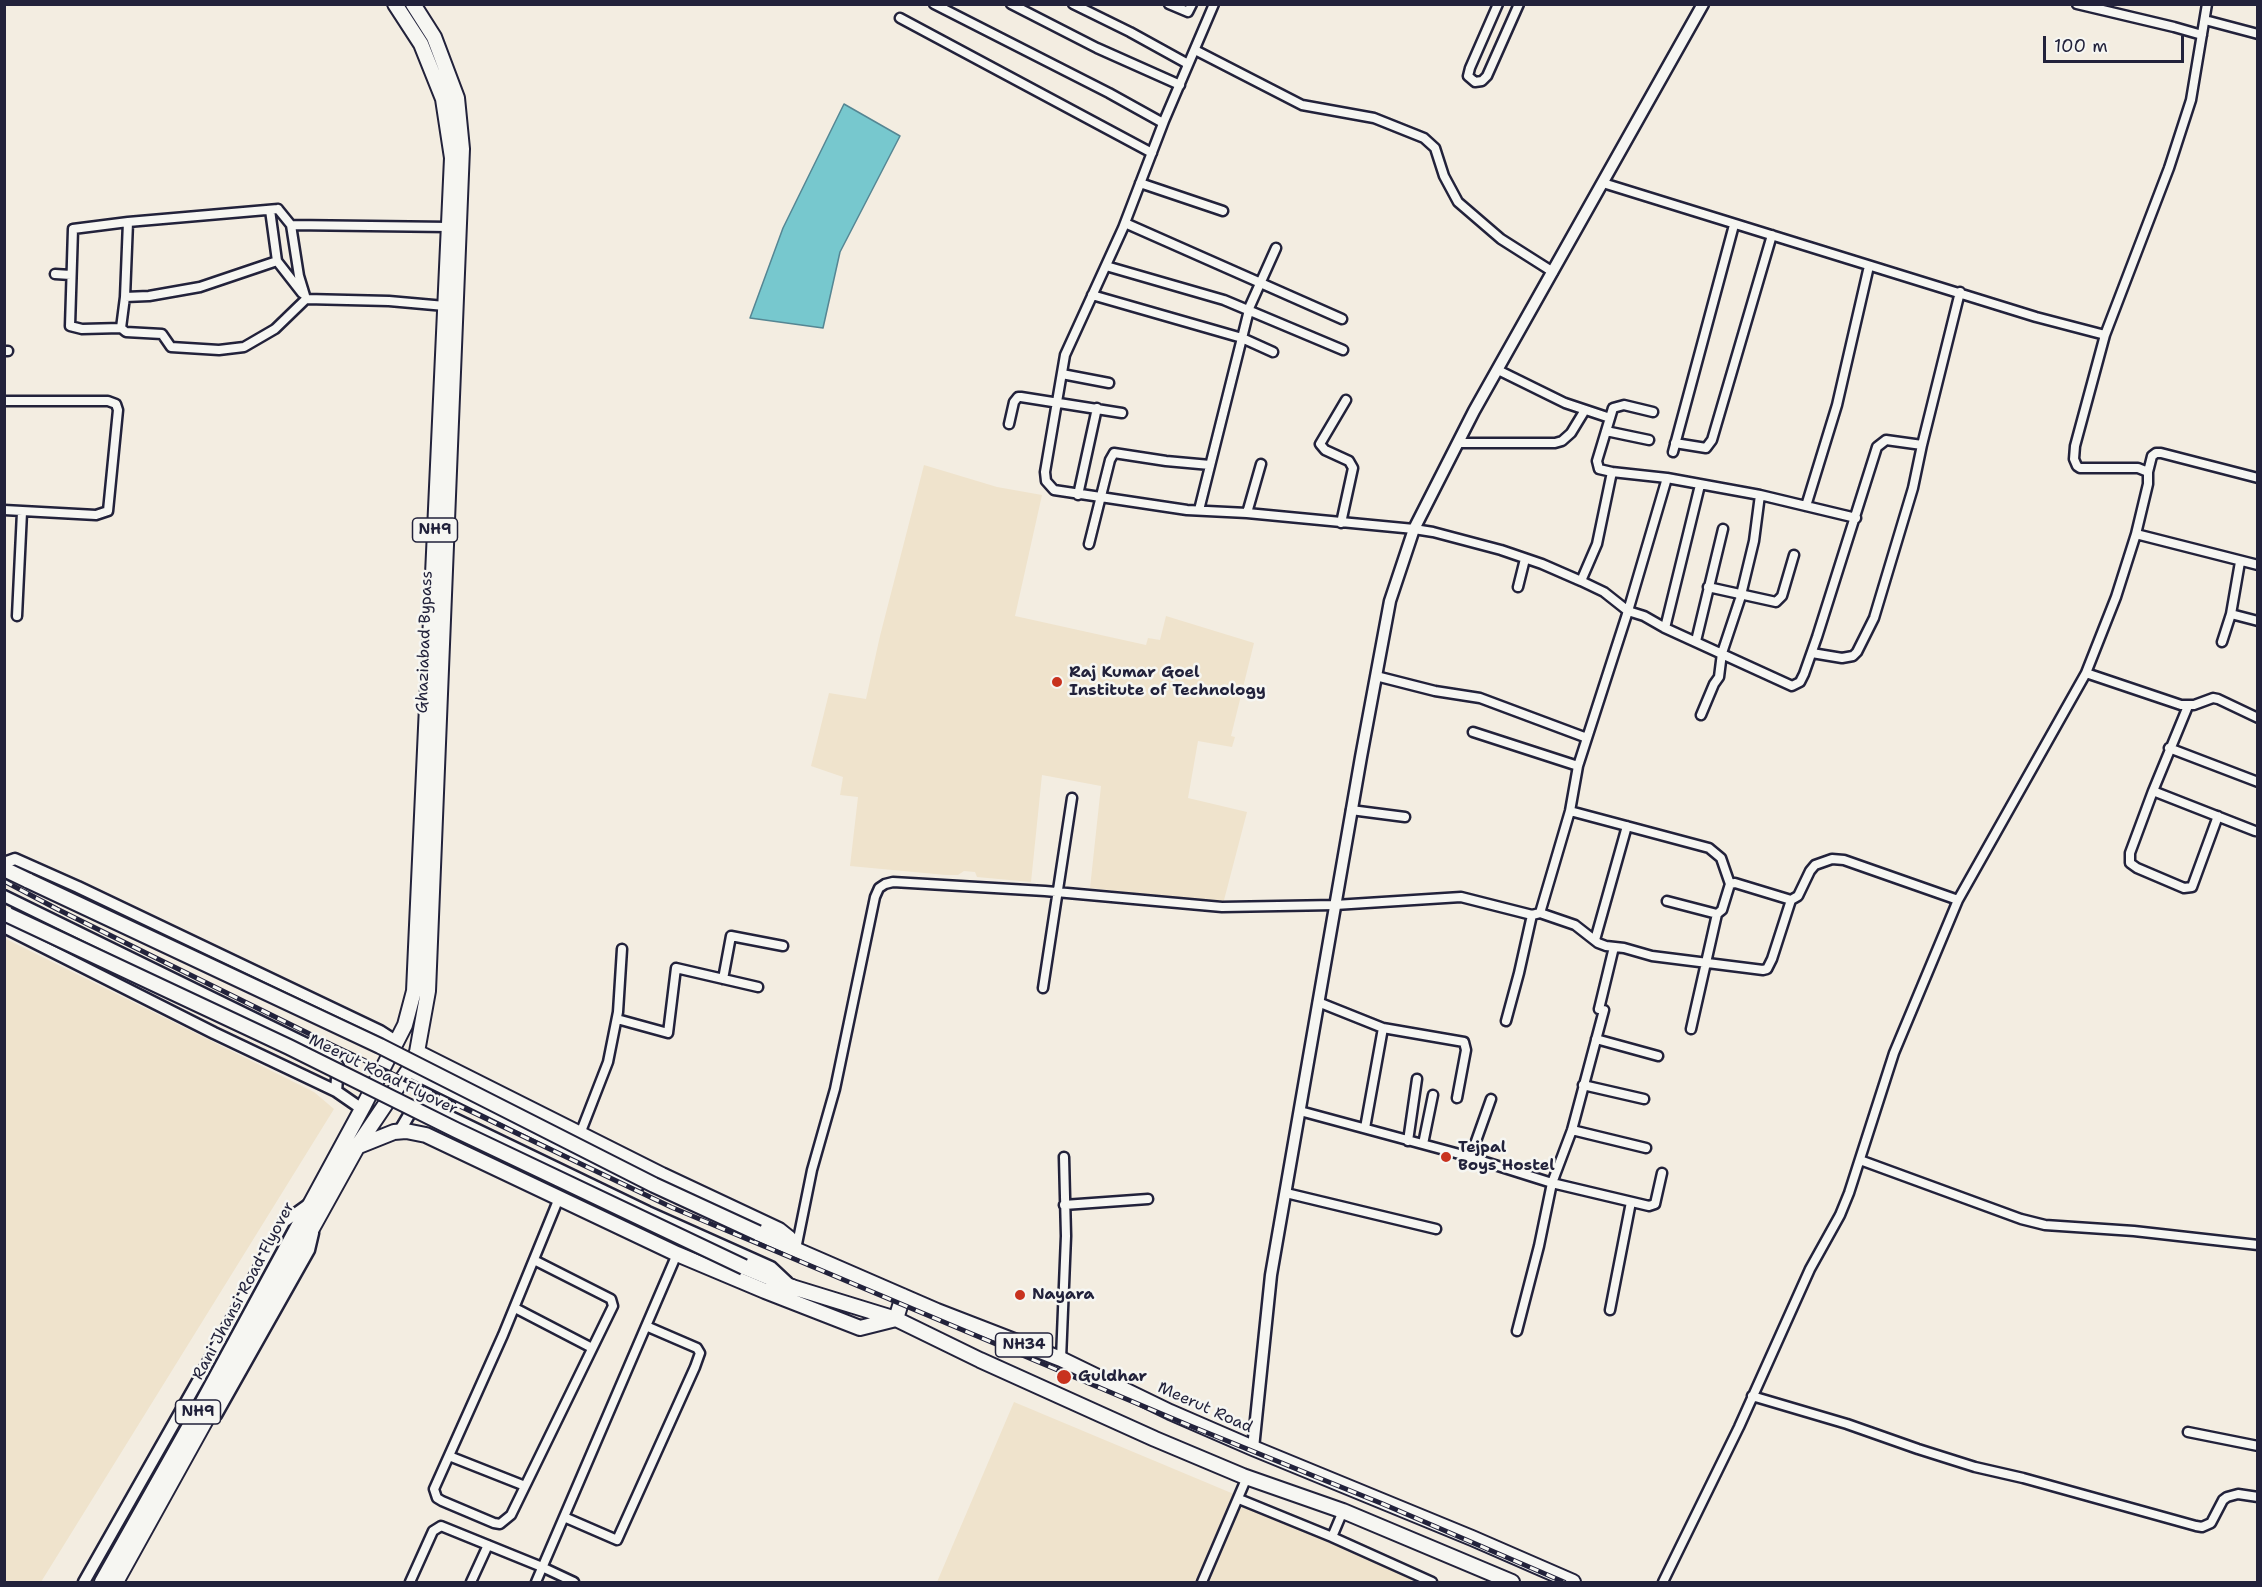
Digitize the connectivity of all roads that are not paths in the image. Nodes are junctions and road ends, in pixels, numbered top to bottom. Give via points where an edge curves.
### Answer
1 (395, 4) edge
2 (413, 4) edge
3 (934, 4) edge
4 (1011, 4) edge
5 (1073, 4) edge
6 (1169, 4) edge
7 (1192, 4) edge
8 (1214, 4) edge
9 (1498, 4) edge
10 (1519, 4) edge
11 (1702, 4) edge
12 (2078, 4) edge
13 (2207, 4) edge
14 (900, 18) dead end
15 (2205, 21) junction
16 (2258, 34) edge
17 (2202, 35) junction
18 (1195, 50) junction
19 (1188, 64) junction
20 (1180, 85) junction
21 (1163, 123) junction
22 (1152, 153) junction
23 (1140, 183) junction
24 (1603, 183) junction
25 (270, 210) junction
26 (1223, 212) dead end
27 (128, 222) junction
28 (1125, 223) junction
29 (291, 225) junction
30 (1734, 225) junction
31 (448, 227) junction
32 (1772, 236) junction
33 (1276, 248) dead end
34 (277, 261) junction
35 (1106, 266) junction
36 (1869, 266) junction
37 (1553, 272) junction
38 (55, 274) dead end
39 (71, 274) junction
40 (1260, 282) junction
41 (1960, 292) junction
42 (1092, 296) junction
43 (125, 297) junction
44 (306, 298) junction
45 (445, 306) junction
46 (1249, 309) junction
47 (1342, 319) dead end
48 (121, 328) junction
49 (2105, 335) junction
50 (1242, 338) junction
51 (1343, 350) dead end
52 (1273, 352) dead end
53 (447, 367) junction
54 (1498, 370) junction
55 (1062, 374) junction
56 (1109, 383) dead end
57 (1346, 400) dead end
58 (4, 401) edge
59 (1057, 401) junction
60 (1097, 408) junction
61 (1586, 410) junction
62 (1653, 412) dead end
63 (1122, 413) dead end
64 (1610, 418) junction
65 (1009, 424) dead end
66 (1606, 431) junction
67 (1649, 441) dead end
68 (1458, 443) junction
69 (1922, 445) junction
70 (1262, 464) dead end
71 (1210, 465) junction
72 (1612, 472) junction
73 (2148, 472) junction
74 (1667, 478) junction
75 (2258, 478) edge
76 (1700, 485) junction
77 (1078, 495) junction
78 (1760, 495) junction
79 (1100, 498) junction
80 (1806, 506) junction
81 (4, 510) edge
82 (1199, 510) junction
83 (22, 512) junction
84 (1248, 513) junction
85 (1856, 518) junction
86 (1341, 523) junction
87 (1414, 529) junction
88 (1723, 529) dead end
89 (2136, 534) junction
90 (1089, 544) dead end
91 (1794, 555) dead end
92 (1525, 559) junction
93 (2240, 562) junction
94 (2258, 566) edge
95 (1581, 580) junction
96 (1518, 587) dead end
97 (1708, 587) junction
98 (1741, 595) junction
99 (1628, 611) junction
100 (2231, 614) junction
101 (17, 616) dead end
102 (2258, 621) edge
103 (1665, 628) junction
104 (1696, 641) junction
105 (2222, 642) dead end
106 (1722, 653) junction
107 (1812, 653) junction
108 (2086, 673) junction
109 (1376, 676) junction
110 (2188, 706) junction
111 (1701, 715) dead end
112 (2258, 718) edge
113 (1473, 732) dead end
114 (1587, 738) junction
115 (2169, 748) junction
116 (1578, 766) junction
117 (2258, 782) edge
118 (2153, 791) junction
119 (1072, 798) dead end
120 (1351, 810) junction
121 (1570, 811) junction
122 (2218, 816) junction
123 (1405, 817) dead end
124 (1627, 826) junction
125 (2255, 831) dead end
126 (4, 863) edge
127 (4, 869) edge
128 (1730, 884) junction
129 (1058, 892) junction
130 (4, 896) edge
131 (1791, 900) junction
132 (1958, 900) junction
133 (1667, 901) dead end
134 (1335, 905) junction
135 (1536, 914) junction
136 (1717, 914) junction
137 (6, 918) edge
138 (1595, 940) junction
139 (783, 946) dead end
140 (1614, 947) junction
141 (622, 949) dead end
142 (1707, 964) junction
143 (723, 979) junction
144 (758, 987) dead end
145 (1043, 988) dead end
146 (1318, 1002) junction
147 (616, 1019) junction
148 (1506, 1021) dead end
149 (1383, 1028) junction
150 (1691, 1029) dead end
151 (1596, 1039) junction
152 (397, 1042) junction
153 (417, 1052) junction
154 (1658, 1056) dead end
155 (448, 1066) junction
156 (408, 1071) junction
157 (1417, 1079) dead end
158 (1583, 1084) junction
159 (441, 1088) junction
160 (336, 1091) junction
161 (1433, 1095) dead end
162 (1456, 1098) dead end
163 (1491, 1099) dead end
164 (1644, 1099) dead end
165 (362, 1109) junction
166 (1300, 1111) junction
167 (1365, 1128) junction
168 (1572, 1130) junction
169 (399, 1132) junction
170 (580, 1134) junction
171 (1408, 1142) junction
172 (1423, 1144) junction
173 (357, 1147) junction
174 (1646, 1148) dead end
175 (1064, 1157) dead end
176 (1470, 1158) junction
177 (1860, 1160) junction
178 (1662, 1173) dead end
179 (1552, 1183) junction
180 (1286, 1193) junction
181 (559, 1198) junction
182 (1148, 1199) dead end
183 (1631, 1202) junction
184 (309, 1204) junction
185 (1064, 1205) junction
186 (316, 1221) junction
187 (1436, 1228) dead end
188 (2258, 1245) edge
189 (794, 1249) junction
190 (677, 1254) junction
191 (534, 1260) junction
192 (792, 1287) junction
193 (765, 1291) junction
194 (903, 1296) junction
195 (515, 1308) junction
196 (1610, 1310) dead end
197 (896, 1319) junction
198 (646, 1326) junction
199 (1517, 1331) dead end
200 (592, 1348) junction
201 (1061, 1359) junction
202 (1752, 1396) junction
203 (2188, 1432) dead end
204 (2258, 1446) edge
205 (1253, 1448) junction
206 (449, 1456) junction
207 (1247, 1477) junction
208 (525, 1486) junction
209 (2258, 1497) edge
210 (1239, 1499) junction
211 (1343, 1511) junction
212 (564, 1517) junction
213 (1332, 1537) junction
214 (488, 1545) junction
215 (542, 1567) junction
216 (84, 1582) edge
217 (102, 1582) edge
218 (116, 1582) edge
219 (122, 1582) edge
220 (410, 1582) edge
221 (471, 1582) edge
222 (536, 1582) edge
223 (574, 1582) edge
224 (1202, 1582) edge
225 (1432, 1582) edge
226 (1512, 1582) edge
227 (1573, 1582) edge
228 (1663, 1582) edge

1 - 31 main road, Ghaziabad Bypass / NH9 via 421,44 443,99 452,158
2 - 53 main road, Ghaziabad Bypass / NH9 via 434,37 457,98 462,150
3 - 21 street
4 - 20 street
5 - 19 street
6 - 7 street via 1188,12
8 - 18 street
9 - 10 street via 1470,68 1468,76 1475,82 1487,76
11 - 24 street
12 - 17 street
13 - 15 street
14 - 22 street
15 - 16 street
15 - 17 street
17 - 49 street via 2191,100
18 - 19 street
18 - 37 street via 1302,105 1374,118 1424,138 1435,148 1458,202 1501,239
19 - 20 street
20 - 21 street
21 - 22 street
22 - 23 street
23 - 26 street
23 - 28 street
24 - 30 street
24 - 37 street
25 - 27 street
25 - 29 street via 278,210
25 - 34 street
27 - 39 street via 73,229
27 - 43 street
28 - 35 street
28 - 40 street
29 - 31 street
29 - 44 street
30 - 32 street
30 - 32 street via 1674,448 1706,448 1712,440
31 - 45 main road, Ghaziabad Bypass / NH9
32 - 36 street
33 - 40 street
34 - 43 street via 200,287
34 - 44 street
35 - 42 street
35 - 46 street
36 - 41 street
36 - 80 street via 1837,405
37 - 54 street
38 - 39 street
39 - 48 street via 70,326
40 - 46 street
40 - 47 street
41 - 49 street
41 - 69 street
42 - 50 street
42 - 55 street via 1070,339
43 - 48 street
44 - 45 street
44 - 48 street via 275,329 233,349 171,347 162,334 126,332
45 - 53 main road, Ghaziabad Bypass / NH9
46 - 50 street
46 - 51 street
49 - 73 street via 2075,446 2075,463 2080,468 2138,468
50 - 52 street
50 - 71 street
53 - 152 main road, Ghaziabad Bypass / NH9 via 414,991
53 - 153 main road, Ghaziabad Bypass / NH9 via 428,991
54 - 61 street
54 - 68 street
55 - 56 street
55 - 59 street
57 - 86 street via 1320,444 1324,450 1349,461 1353,468
58 - 83 street via 108,401 118,410 108,511 96,515
59 - 60 street
59 - 65 street via 1018,398
59 - 77 street via 1046,481 1054,490
60 - 63 street
60 - 77 street
61 - 64 street
61 - 68 street via 1571,433 1555,443
62 - 64 street via 1624,405 1613,408
64 - 66 street
66 - 67 street
66 - 72 street via 1597,461 1599,469
68 - 87 street
69 - 85 street via 1881,442
69 - 107 street via 1874,618 1857,652 1848,658
70 - 84 street
71 - 79 street via 1114,453
71 - 82 street
72 - 74 street
72 - 95 street via 1597,544
73 - 75 street via 2152,456 2162,453
73 - 89 street
74 - 76 street
74 - 99 street
76 - 78 street
76 - 103 street
77 - 79 street
78 - 80 street
78 - 98 street
79 - 82 street
79 - 90 street
80 - 85 street
81 - 83 street
82 - 84 street
83 - 101 street
84 - 86 street
85 - 107 street
86 - 87 street
87 - 92 street
87 - 109 street via 1390,601
88 - 97 street
89 - 93 street
89 - 108 street
91 - 98 street via 1780,600 1772,602
92 - 95 street
92 - 96 street
93 - 94 street
93 - 100 street
95 - 99 street
97 - 98 street
97 - 104 street
98 - 106 street
99 - 103 street
99 - 114 street
100 - 102 street
100 - 105 street
103 - 104 street
104 - 106 street
106 - 107 street via 1792,686 1800,682
106 - 111 street via 1719,677
108 - 110 street
108 - 132 street
109 - 114 street via 1480,698
109 - 120 street
110 - 112 street via 2218,699
110 - 115 street
113 - 116 street
114 - 116 street
115 - 117 street
115 - 118 street
116 - 121 street
118 - 122 street
118 - 122 street via 2130,853 2130,863 2184,888 2195,884
119 - 129 street
120 - 123 street
120 - 134 street
121 - 124 street
121 - 135 street
122 - 125 street
124 - 128 street via 1709,848 1721,858
124 - 138 street
126 - 152 street via 15,859 78,887 380,1030
127 - 189 main road, Meerut Road Flyover / NH34, bridge via 380,1046 654,1185
128 - 131 street
128 - 136 street
129 - 134 street via 1222,907
129 - 145 street
129 - 189 street via 893,882 879,888 835,1089
130 - 160 street via 329,1054 338,1066
131 - 132 street via 1798,896 1815,865 1832,859
131 - 142 street via 1767,969
132 - 177 street via 1894,1053
133 - 136 street
134 - 135 street via 1461,897
134 - 146 street
135 - 138 street via 1575,925
135 - 148 street
136 - 142 street
137 - 160 street via 214,1033
137 - 192 main road, Meerut Road Flyover / NH34, bridge via 289,1047
138 - 140 street
139 - 143 street via 731,936
140 - 142 street
140 - 151 street
141 - 147 street
142 - 150 street
143 - 144 street
143 - 147 street via 676,968 668,1033
146 - 149 street
146 - 166 street
147 - 170 street via 605,1069
149 - 162 street via 1464,1042 1466,1050
149 - 167 street
151 - 154 street
151 - 158 street
152 - 165 main road, Ghaziabad Bypass / NH9
153 - 155 main road
153 - 156 main road, Ghaziabad Bypass / NH9
155 - 159 main road
155 - 170 main road
156 - 159 street
156 - 173 main road, NH9
157 - 171 street
158 - 164 street
158 - 168 street
159 - 189 street via 781,1250
160 - 165 street
161 - 172 street
163 - 176 street
165 - 184 main road, NH9
166 - 167 street
166 - 180 street
167 - 171 street
168 - 174 street
168 - 179 street
169 - 173 main road via 384,1134
169 - 181 main road via 426,1135
169 - 192 street via 417,1107 432,1108 771,1268
170 - 189 main road via 779,1230
171 - 172 street
172 - 176 street
173 - 186 main road, NH9
175 - 185 street
176 - 179 street
177 - 188 street via 2046,1225
177 - 202 street via 1840,1215 1810,1269
178 - 183 street via 1653,1205
179 - 183 street
179 - 199 street
180 - 187 street
180 - 205 street via 1271,1275
181 - 190 main road
181 - 191 street
182 - 185 street
183 - 196 street
184 - 216 street via 284,1222
184 - 217 main road, Rani Jhansi Road Flyover / NH9
185 - 201 street
186 - 218 main road, Rani Jhansi Road Flyover / NH9
186 - 219 street via 309,1250
189 - 194 main road, Meerut Road / NH34
190 - 193 main road
190 - 198 street
191 - 195 street
191 - 200 street via 611,1299 613,1306
192 - 193 main road
192 - 197 main road, NH34
193 - 197 main road via 860,1328
194 - 197 main road
194 - 201 main road, Meerut Road / NH34
195 - 200 street
195 - 206 street
197 - 207 main road, NH34 via 1081,1406
198 - 212 street
198 - 212 street via 697,1348 700,1353 695,1367 616,1540
200 - 208 street
201 - 205 main road, Meerut Road / NH34
202 - 209 street via 1975,1467 2196,1526 2208,1526 2226,1497
202 - 228 street
203 - 204 street
205 - 227 main road, Meerut Road / NH34
206 - 208 street
206 - 208 street via 434,1489 437,1498 494,1523 506,1521
207 - 210 street
207 - 211 main road, NH34
210 - 213 street
210 - 224 street
211 - 213 street
211 - 226 main road, NH34
212 - 215 street
213 - 225 street
214 - 215 street
214 - 220 street via 447,1527 437,1527
214 - 221 street
215 - 222 street
215 - 223 street

